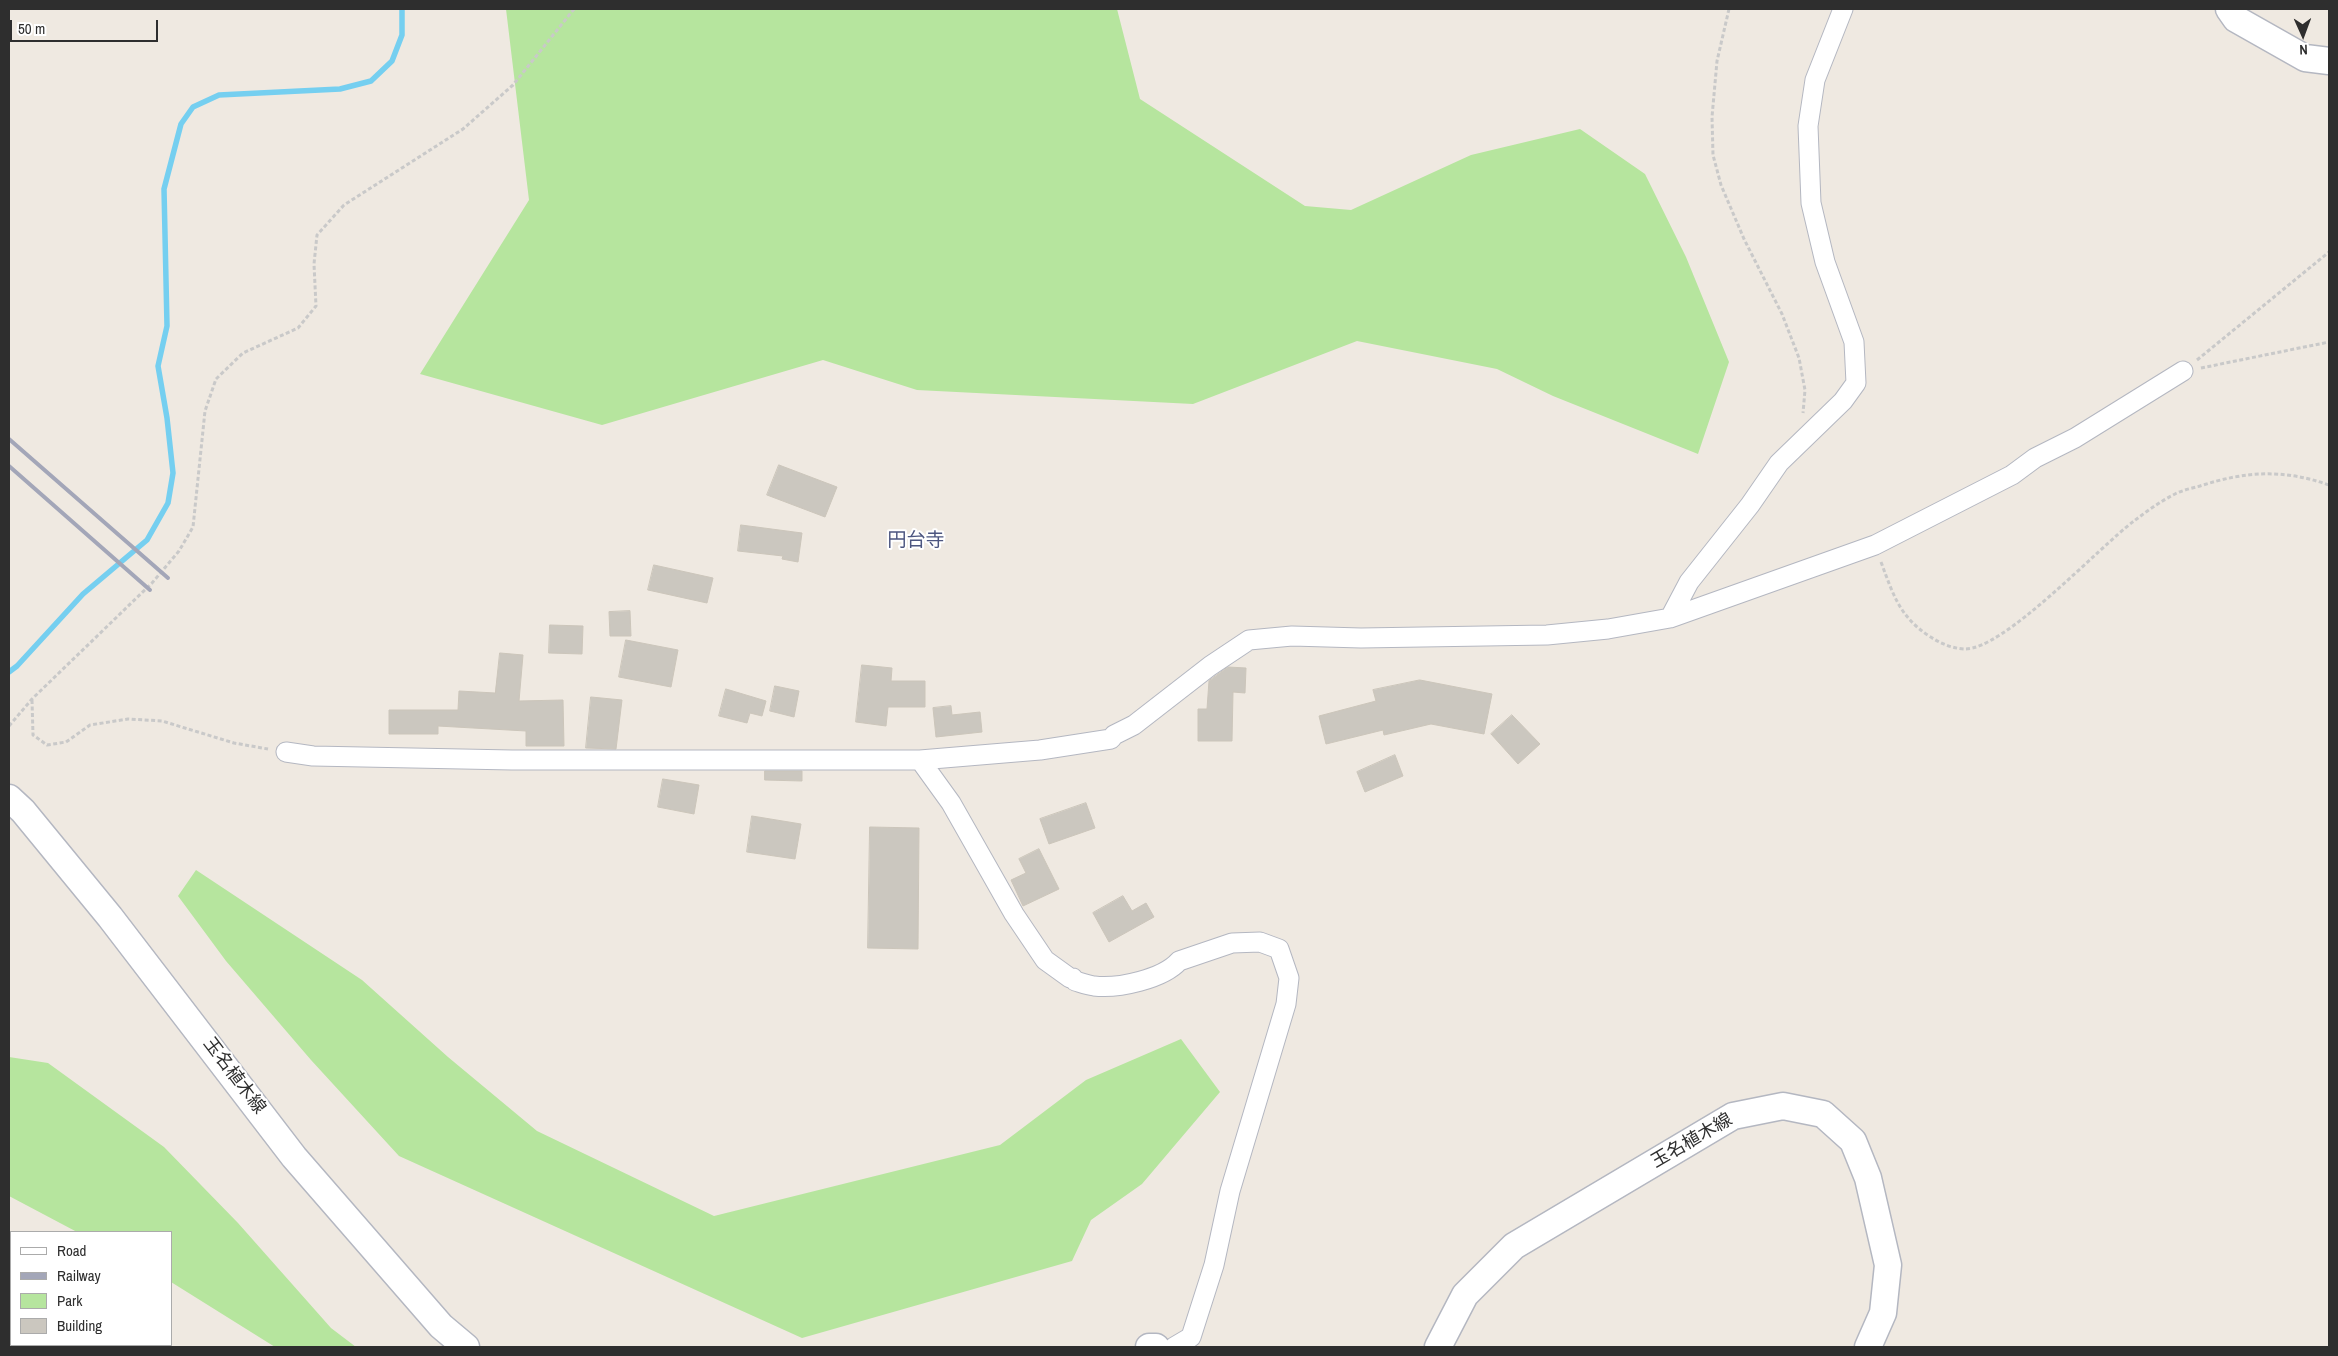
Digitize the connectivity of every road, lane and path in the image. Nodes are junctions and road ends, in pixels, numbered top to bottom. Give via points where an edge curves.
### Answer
1 (574, 9) edge
2 (1729, 9) edge
3 (1843, 9) edge
4 (2229, 9) edge
5 (2329, 61) edge
6 (2329, 252) edge
7 (2329, 342) edge
8 (2183, 371) junction
9 (1800, 441) junction
10 (2329, 485) edge
11 (1875, 545) junction
12 (1670, 618) junction
13 (32, 699) junction
14 (9, 726) edge
15 (286, 752) joint
16 (920, 760) junction
17 (9, 798) edge
18 (466, 1347) edge
19 (1149, 1347) edge
20 (1156, 1347) edge
21 (1174, 1347) edge
22 (1438, 1347) edge
23 (1868, 1347) edge

1 - 13 path via 513,85 492,104 463,129 344,205 317,235 314,264 316,306 298,328 243,353 216,380 205,411 193,527 179,550 152,582
2 - 9 path via 1717,61 1712,117 1713,156 1721,185 1782,314 1799,358 1805,390
3 - 9 street via 1816,80 1808,126 1811,203 1825,262 1854,342 1856,383 1843,402
4 - 5 main road via 2236,19 2305,58
6 - 8 path
7 - 8 path
8 - 11 street via 2075,438 2035,458 2012,475
9 - 12 street via 1779,463 1689,582
10 - 11 path via 2306,477 2275,473 2228,477 2176,493 2133,521 2018,623 1991,640 1965,649 1943,645 1913,625 1895,598
11 - 12 street
12 - 16 street via 1547,635 1292,636 1249,640 1111,739 1040,750
13 - 14 path
13 - 15 path via 33,735 47,745 66,742 90,725 128,719 162,721 234,743
15 - 16 street via 313,756 512,760
16 - 21 street via 951,803 1014,914 1045,960 1075,982 1096,986 1136,983 1174,967 1179,961 1232,943 1260,942 1279,948 1289,978 1286,1004 1230,1191 1214,1265 1191,1337
17 - 18 main road, 玉名植木線 via 110,917 294,1156 441,1326
19 - 20 main road
22 - 23 main road, 玉名植木線 via 1465,1295 1514,1246 1733,1116 1783,1106 1823,1114 1853,1141 1868,1178 1888,1266 1883,1313

